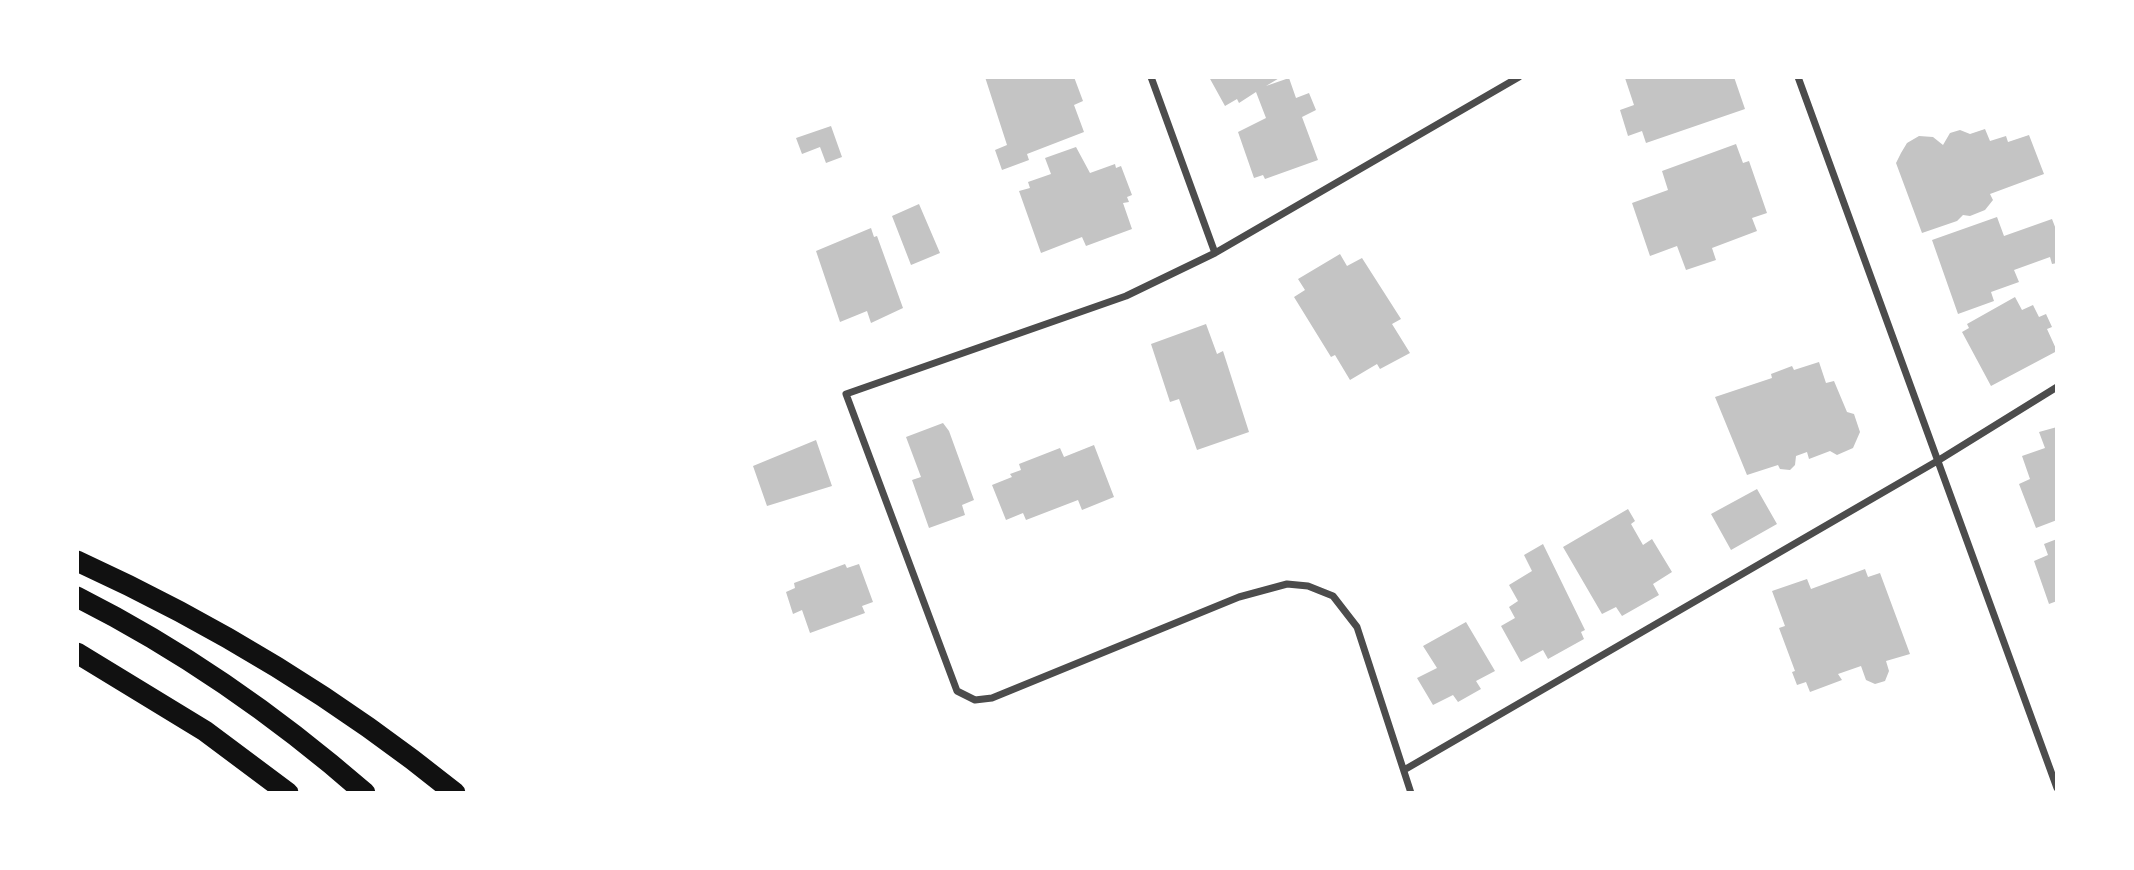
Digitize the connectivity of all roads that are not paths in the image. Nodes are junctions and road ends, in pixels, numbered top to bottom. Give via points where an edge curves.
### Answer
1 (1151, 77) edge
2 (1519, 77) edge
3 (1798, 77) edge
4 (1216, 253) junction
5 (2057, 387) edge
6 (1939, 460) junction
7 (77, 561) edge
8 (77, 597) edge
9 (77, 653) edge
10 (1405, 770) junction
11 (2057, 788) edge
12 (288, 793) edge
13 (365, 793) edge
14 (455, 793) edge
15 (1411, 793) edge

1 - 4 street
2 - 4 street
3 - 6 street
4 - 10 street via 1126,296 846,394 957,691 975,700 992,698 1238,597 1287,584 1308,586 1333,596 1357,627
5 - 6 street
6 - 10 street
6 - 11 street
7 - 14 highway via 306,682
8 - 13 highway via 268,716
9 - 12 highway via 205,731
10 - 15 street

